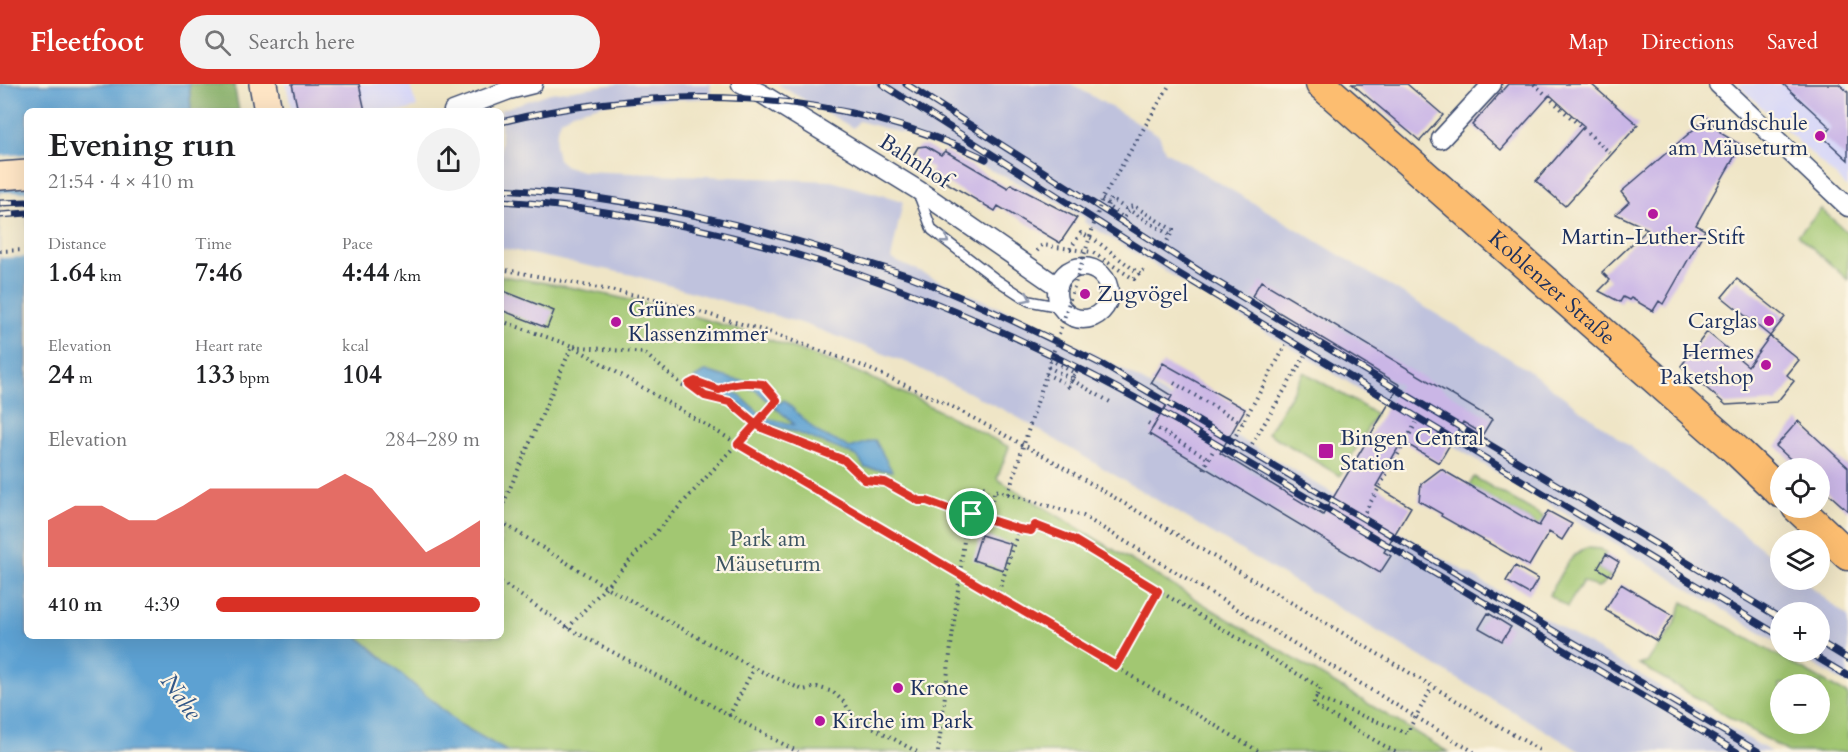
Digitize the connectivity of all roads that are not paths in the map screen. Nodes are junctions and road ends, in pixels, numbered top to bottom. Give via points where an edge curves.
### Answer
1 (263, 84) edge
2 (533, 84) edge
3 (741, 84) edge
4 (1321, 84) edge
5 (1492, 84) edge
6 (1718, 84) edge
7 (267, 108) edge
8 (461, 108) edge
9 (1441, 140) dead end
10 (24, 174) edge
11 (0, 176) edge
12 (918, 190) junction
13 (1848, 207) edge
14 (1057, 286) junction
15 (1061, 307) junction
16 (1770, 482) edge
17 (1809, 518) edge
18 (1848, 555) edge

1 - 7 main road
2 - 8 street
3 - 12 street, Bahnhof
4 - 16 main road, Koblenzer Straße
5 - 9 street
6 - 13 street
10 - 11 main road
12 - 14 street, Bahnhof
12 -> 15 lane via 932,230 1029,301
14 - 15 street
14 - 15 street via 1067,272 1084,267 1100,273 1109,289 1106,306 1092,318 1075,318
17 - 18 main road

